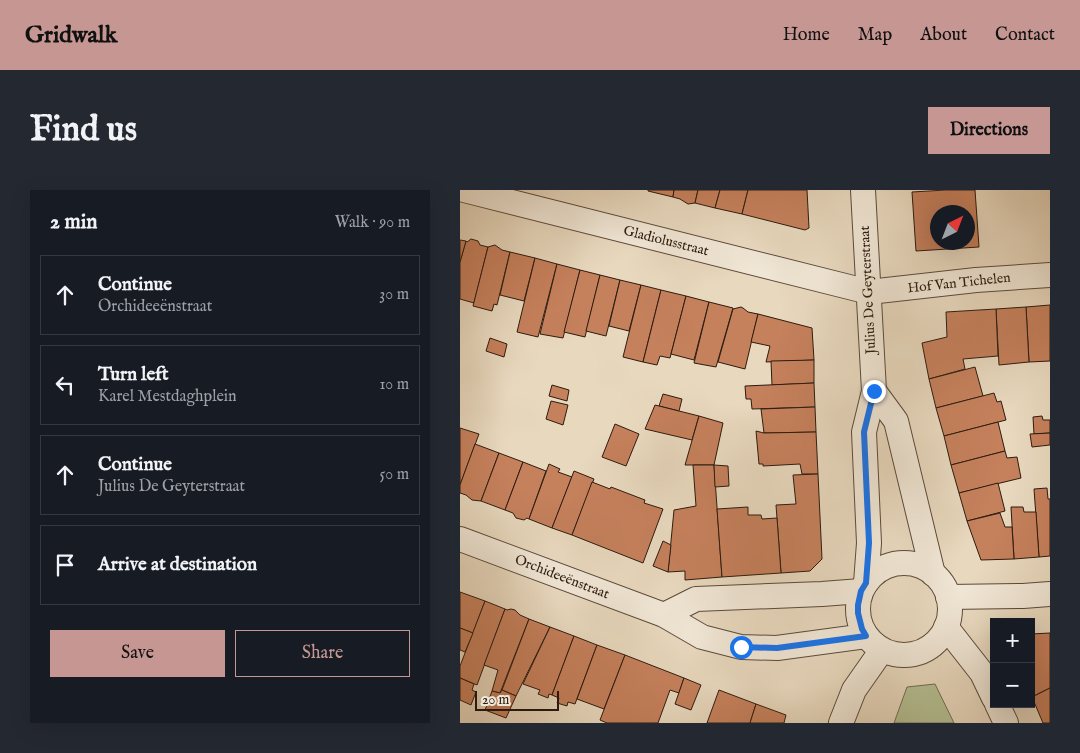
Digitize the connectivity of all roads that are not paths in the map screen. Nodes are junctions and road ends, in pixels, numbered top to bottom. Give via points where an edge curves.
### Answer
1 (464, 190) edge
2 (863, 190) edge
3 (1050, 275) edge
4 (869, 292) junction
5 (874, 391) junction
6 (460, 539) edge
7 (933, 574) junction
8 (863, 587) junction
9 (1050, 594) edge
10 (948, 597) junction
11 (664, 616) junction
12 (946, 627) junction
13 (874, 643) junction
14 (990, 690) edge
15 (999, 708) edge
16 (841, 723) edge
17 (1006, 723) edge

1 - 4 street, Gladiolusstraat
2 - 4 street, Julius De Geyterstraat
3 - 4 street, Hof Van Tichelen
4 - 5 street, Julius De Geyterstraat
5 - 7 street via 896,421
5 - 8 street, Julius De Geyterstraat via 864,432 869,543
6 - 11 street, Orchideeënstraat
7 - 8 street via 913,564 893,564 873,575
7 - 10 street
8 - 11 street via 822,594 696,599
8 - 13 street via 858,613 862,629
9 - 10 street
10 - 12 street
11 - 13 street, Orchideeënstraat via 702,637 741,647
12 - 13 street via 930,647 911,655 898,655
12 - 14 street via 982,673
13 - 16 street
15 - 17 street

